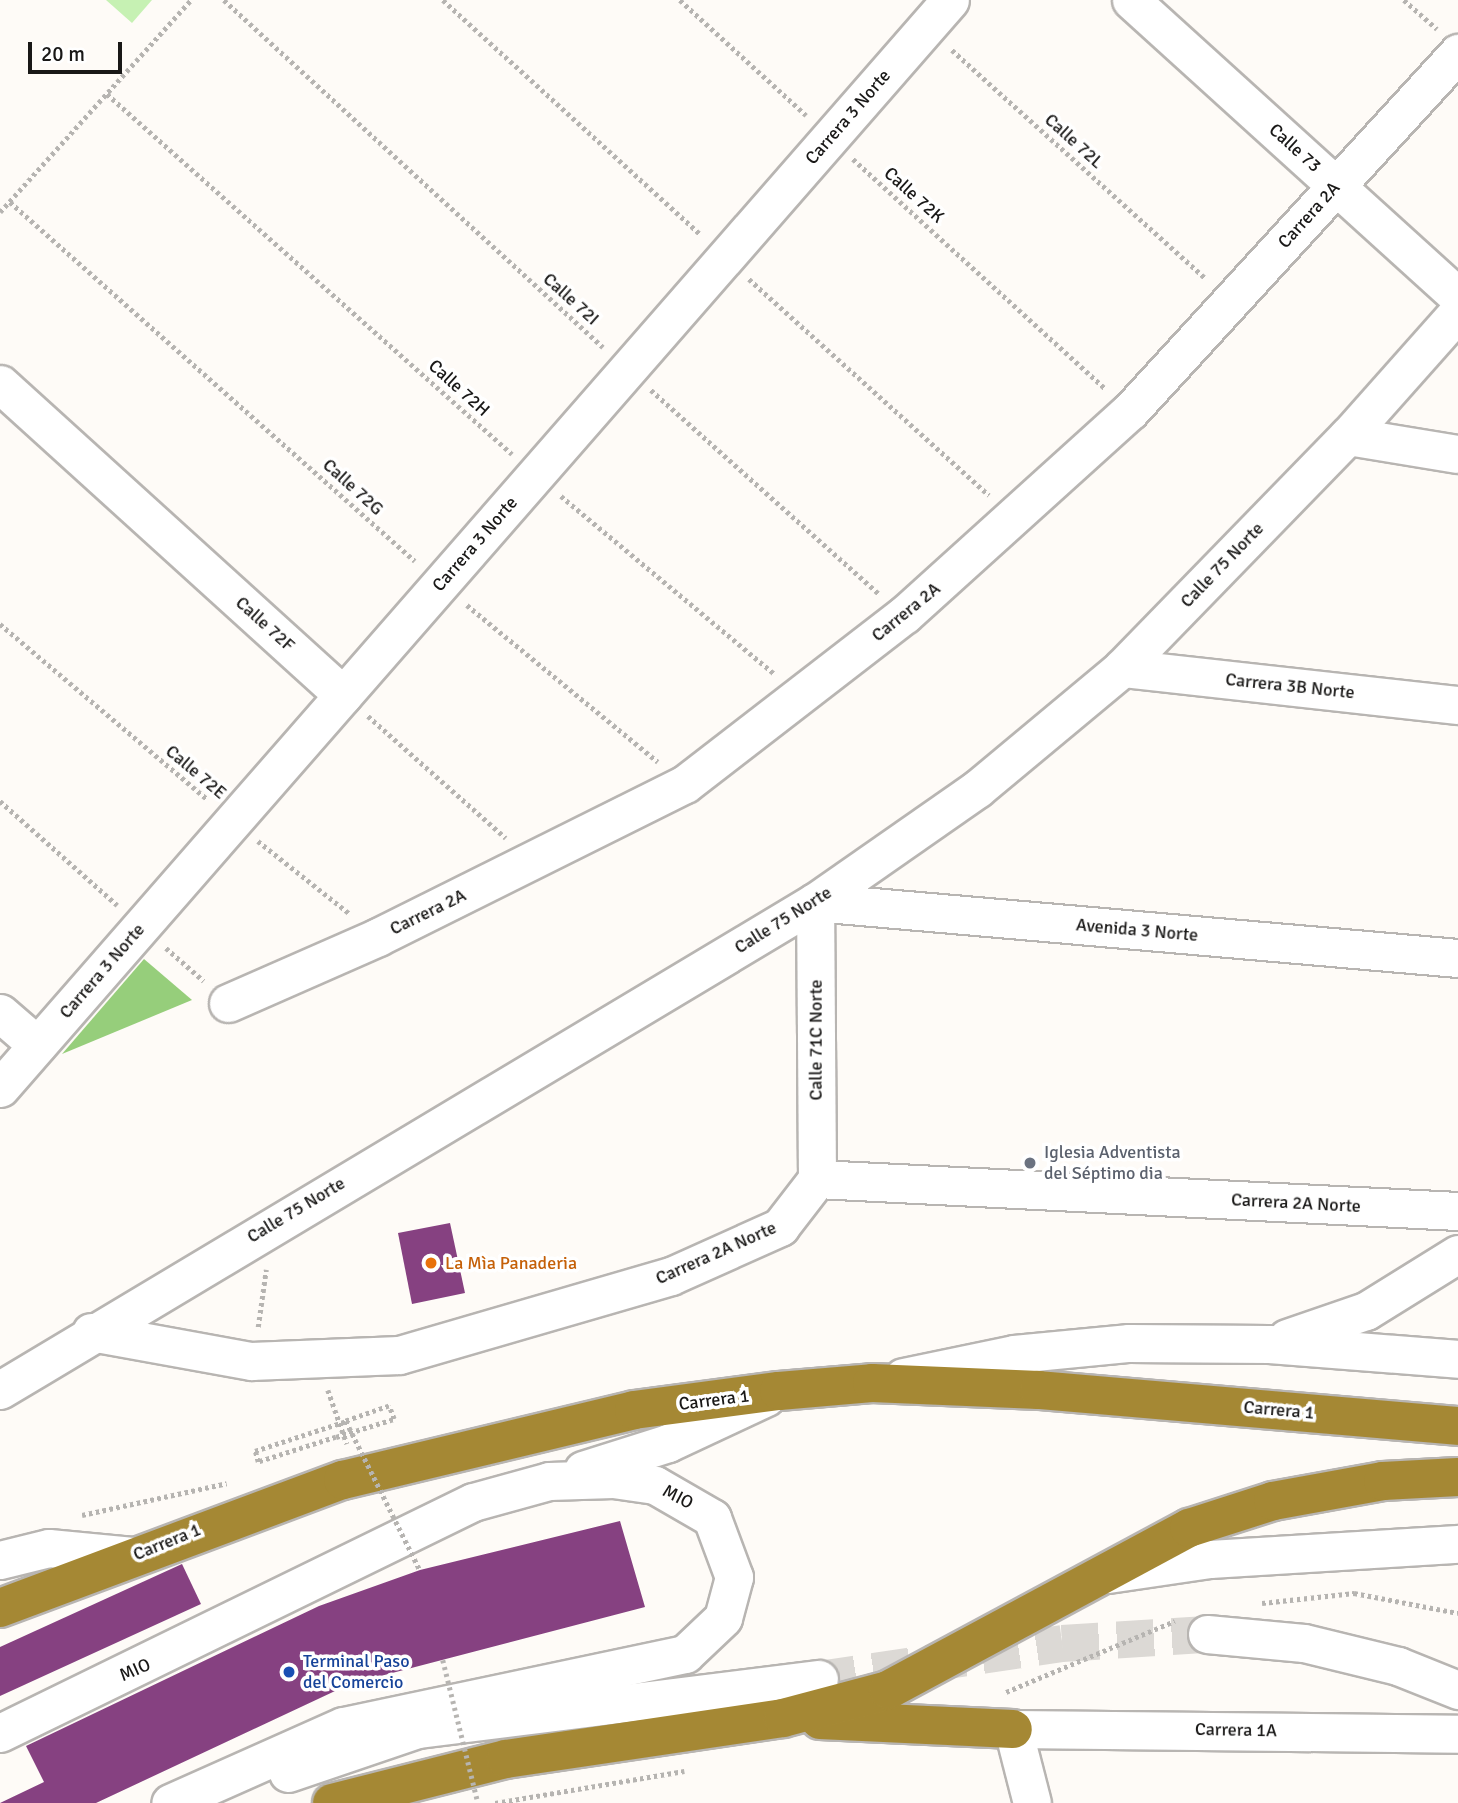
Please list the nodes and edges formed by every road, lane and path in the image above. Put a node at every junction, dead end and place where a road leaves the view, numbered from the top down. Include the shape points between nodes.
1 (191, 0) edge
2 (224, 0) edge
3 (680, 0) edge
4 (950, 0) edge
5 (1131, 0) edge
6 (1404, 0) edge
7 (927, 27) junction
8 (1453, 46) edge
9 (107, 94) junction
10 (830, 138) junction
11 (1335, 185) junction
12 (10, 202) junction
13 (0, 212) edge
14 (1458, 297) edge
15 (1232, 302) junction
16 (1458, 312) edge
17 (628, 370) junction
18 (0, 384) edge
19 (1130, 411) junction
20 (1348, 436) junction
21 (1458, 454) edge
22 (535, 475) junction
23 (441, 583) junction
24 (904, 615) junction
25 (0, 624) edge
26 (1122, 668) junction
27 (344, 695) junction
28 (800, 695) junction
29 (1458, 705) edge
30 (685, 784) junction
31 (233, 821) junction
32 (530, 863) junction
33 (815, 902) junction
34 (378, 937) junction
35 (1458, 958) edge
36 (228, 1003) dead end
37 (0, 1013) edge
38 (37, 1045) junction
39 (0, 1088) edge
40 (817, 1179) junction
41 (1458, 1211) edge
42 (1458, 1254) edge
43 (91, 1332) junction
44 (1269, 1344) junction
45 (1458, 1359) edge
46 (872, 1383) junction
47 (0, 1390) edge
48 (779, 1391) junction
49 (346, 1421) junction
50 (1458, 1426) edge
51 (1458, 1477) edge
52 (549, 1481) junction
53 (1458, 1544) edge
54 (133, 1556) junction
55 (0, 1560) edge
56 (419, 1570) dead end
57 (1090, 1576) junction
58 (1256, 1604) dead end
59 (0, 1608) edge
60 (1458, 1613) edge
61 (1194, 1626) joint
62 (443, 1660) dead end
63 (819, 1679) tunnel mouth
64 (1458, 1690) edge
65 (783, 1718) junction
66 (973, 1727) junction
67 (1013, 1729) junction
68 (0, 1733) edge
69 (1458, 1734) edge
70 (696, 1769) dead end
71 (170, 1803) edge
72 (216, 1803) edge
73 (332, 1803) edge
74 (478, 1803) edge
75 (495, 1803) edge
76 (1032, 1803) edge

1 - 9 path
2 - 17 path, Calle 72I
3 - 10 path, Calle 72K
4 - 7 street, Carrera 3 Norte
5 - 11 street, Calle 73
6 - 8 path
7 - 10 street, Carrera 3 Norte
7 - 15 path, Calle 72L
8 - 11 street, Carrera 2A
9 - 12 path
9 - 22 path, Calle 72H
10 - 17 street, Carrera 3 Norte
10 - 19 path, Calle 72K
11 - 14 street, Calle 73
11 - 15 street, Carrera 2A
12 - 13 path
12 - 23 path, Calle 72G
15 - 19 street, Carrera 2A
16 - 20 street, Calle 75 Norte
17 - 22 street, Carrera 3 Norte
17 - 24 path, Calle 72I
18 - 27 street, Calle 72F
19 - 24 street, Carrera 2A
20 - 21 street
20 - 26 street, Calle 75 Norte
22 - 23 street, Carrera 3 Norte
22 - 28 path, Calle 72H
23 - 27 street, Carrera 3 Norte
23 - 30 path, Calle 72G
24 - 28 street, Carrera 2A
25 - 31 path, Calle 72E
26 - 29 street, Carrera 3B Norte
26 - 33 street, Calle 75 Norte via 977,789
27 - 31 street, Carrera 3 Norte
27 - 32 path
28 - 30 street, Carrera 2A
30 - 32 street, Carrera 2A
31 - 34 path, Calle 72E
31 - 38 street, Carrera 3 Norte
32 - 34 street, Carrera 2A
33 - 35 street, Avenida 3 Norte
33 - 40 street, Calle 71C Norte
33 - 43 street, Calle 75 Norte
34 - 36 street, Carrera 2A
37 - 38 street
38 - 39 street, Carrera 3 Norte
40 - 41 street, Carrera 2A Norte
40 - 43 street, Carrera 2A Norte via 780,1227 671,1276 399,1355 251,1361
42 - 44 street via 1366,1311
43 - 47 street, Calle 75 Norte
44 - 45 street
44 - 46 street via 1056,1349
46 - 48 highway, Carrera 1
46 - 50 highway, Carrera 1 via 1040,1390
48 - 52 street via 668,1443
48 - 54 highway, Carrera 1 via 634,1410 362,1475
49 - 49 path, bridge via 255,1451 258,1462 394,1419 389,1406
49 - 56 path, bridge
51 - 57 highway via 1383,1481 1273,1501 1189,1528
52 - 68 street, MIO via 473,1503 401,1535 206,1638
52 - 71 street, MIO via 613,1479 687,1498 712,1518 725,1545 734,1577 723,1618 685,1654 343,1726
53 - 57 street via 1210,1559
54 - 55 street via 49,1548
54 - 59 highway, Carrera 1
57 - 65 highway via 888,1690
58 - 60 path via 1354,1592
61 - 64 street via 1304,1643 1398,1666
61 - 66 path via 989,1699
62 - 74 path, bridge
63 - 72 street via 417,1730
65 - 66 highway
65 - 73 highway via 506,1759
66 - 67 highway
67 - 69 street, Carrera 1A
67 - 76 street
70 - 75 path

